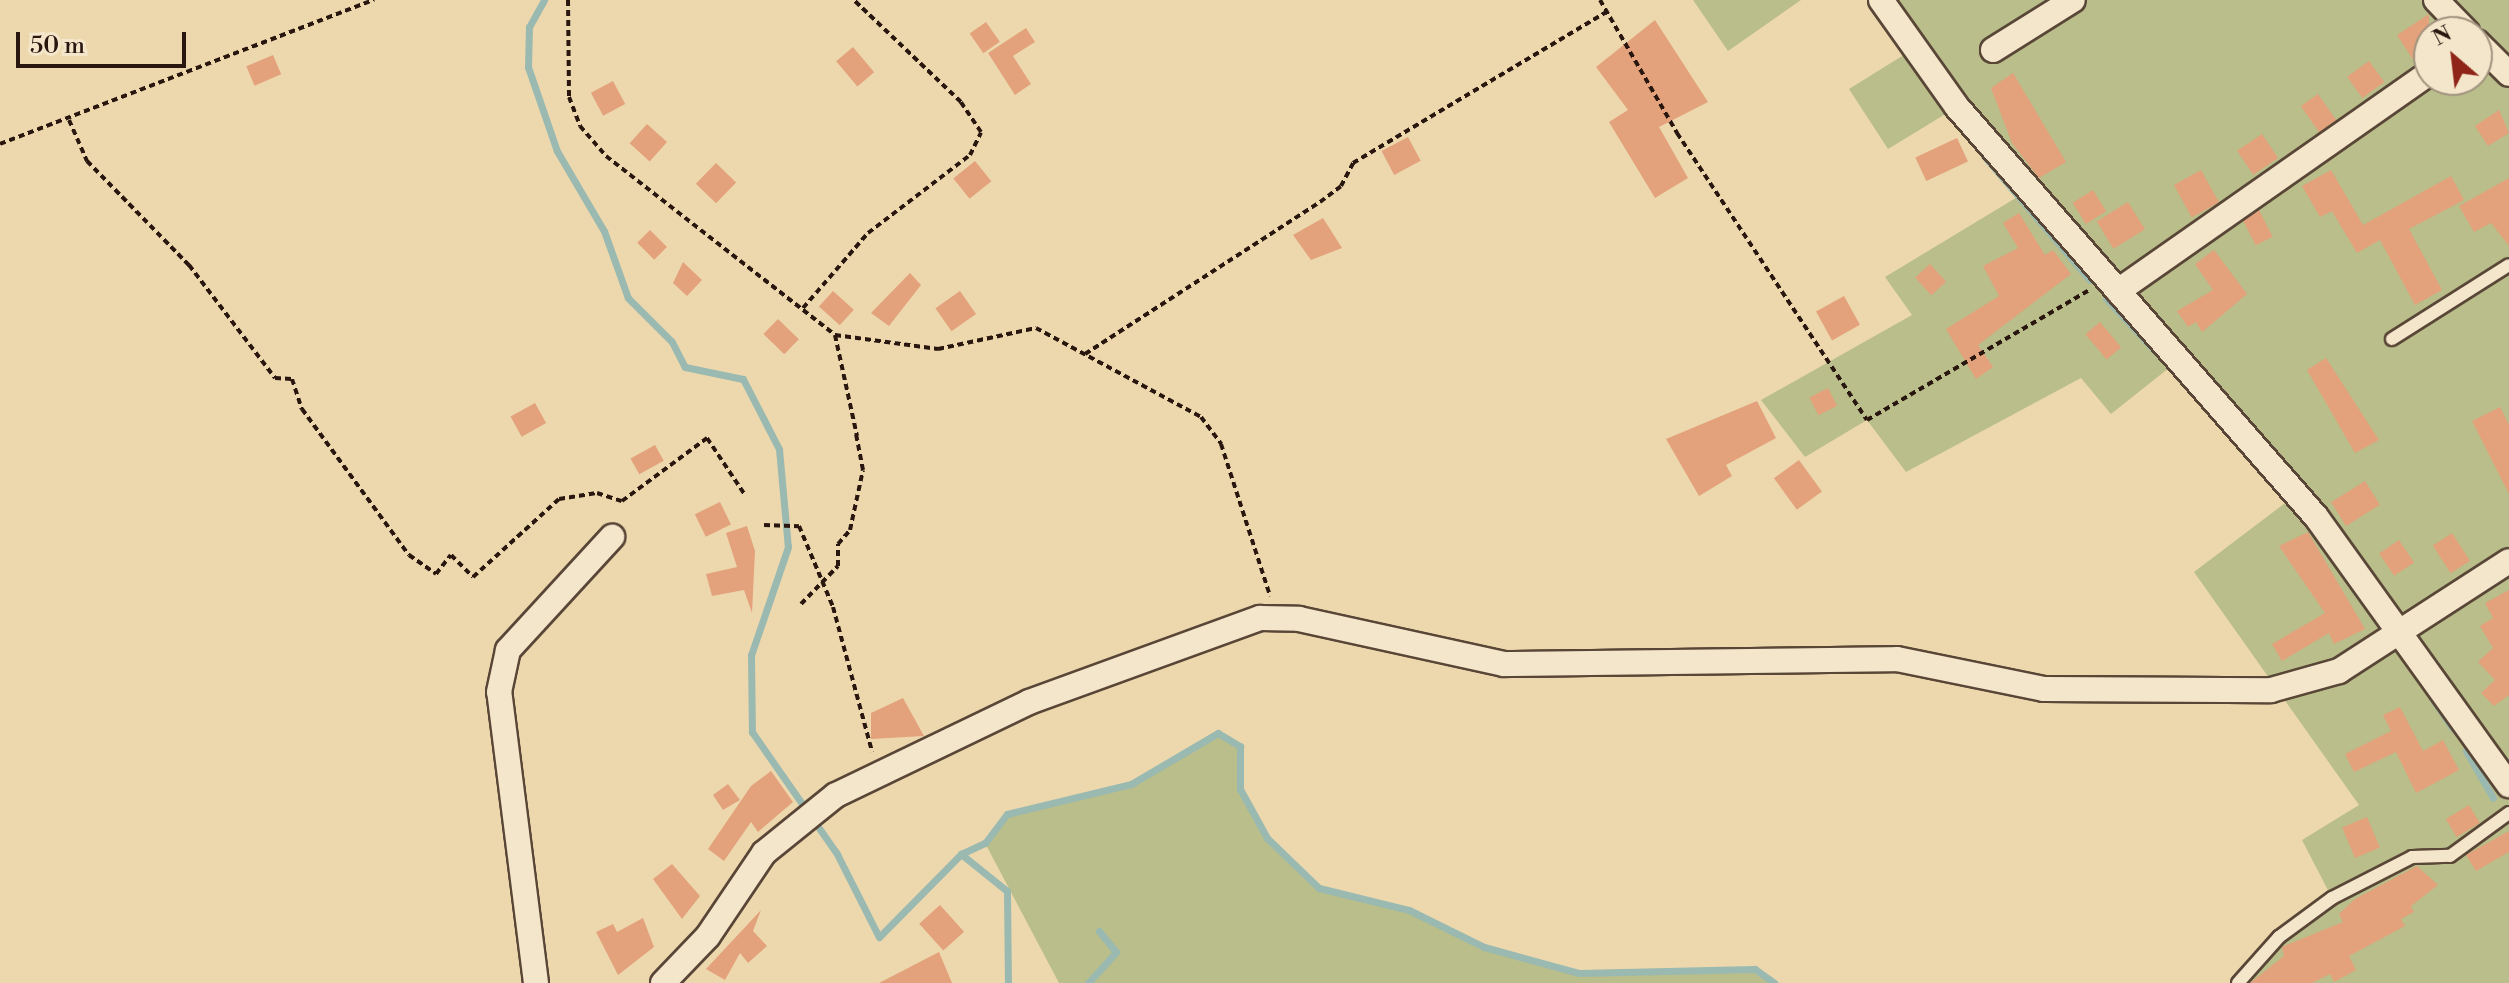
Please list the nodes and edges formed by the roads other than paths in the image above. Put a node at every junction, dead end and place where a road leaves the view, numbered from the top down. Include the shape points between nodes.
1 (1881, 0) edge
2 (2073, 0) edge
3 (2436, 0) edge
4 (2452, 16) edge
5 (1993, 50) dead end
6 (2493, 58) edge
7 (2509, 74) edge
8 (2413, 84) edge
9 (2509, 265) edge
10 (2112, 285) junction
11 (2392, 339) dead end
12 (612, 537) dead end
13 (2509, 561) edge
14 (2401, 630) junction
15 (2509, 785) edge
16 (2509, 813) edge
17 (536, 983) edge
18 (663, 983) edge
19 (2238, 983) edge

1 - 10 street via 1957,107
2 - 5 street
3 - 4 street
6 - 7 street
8 - 10 street
9 - 11 lane
10 - 14 street via 2317,518
12 - 17 street via 508,650 499,692
13 - 14 street
14 - 15 street
14 - 18 street via 2339,671 2271,690 2059,689 1897,659 1504,664 1279,617 1241,623 1029,702 836,795 764,853 708,936
16 - 19 lane via 2450,856 2412,857 2332,898 2279,937

